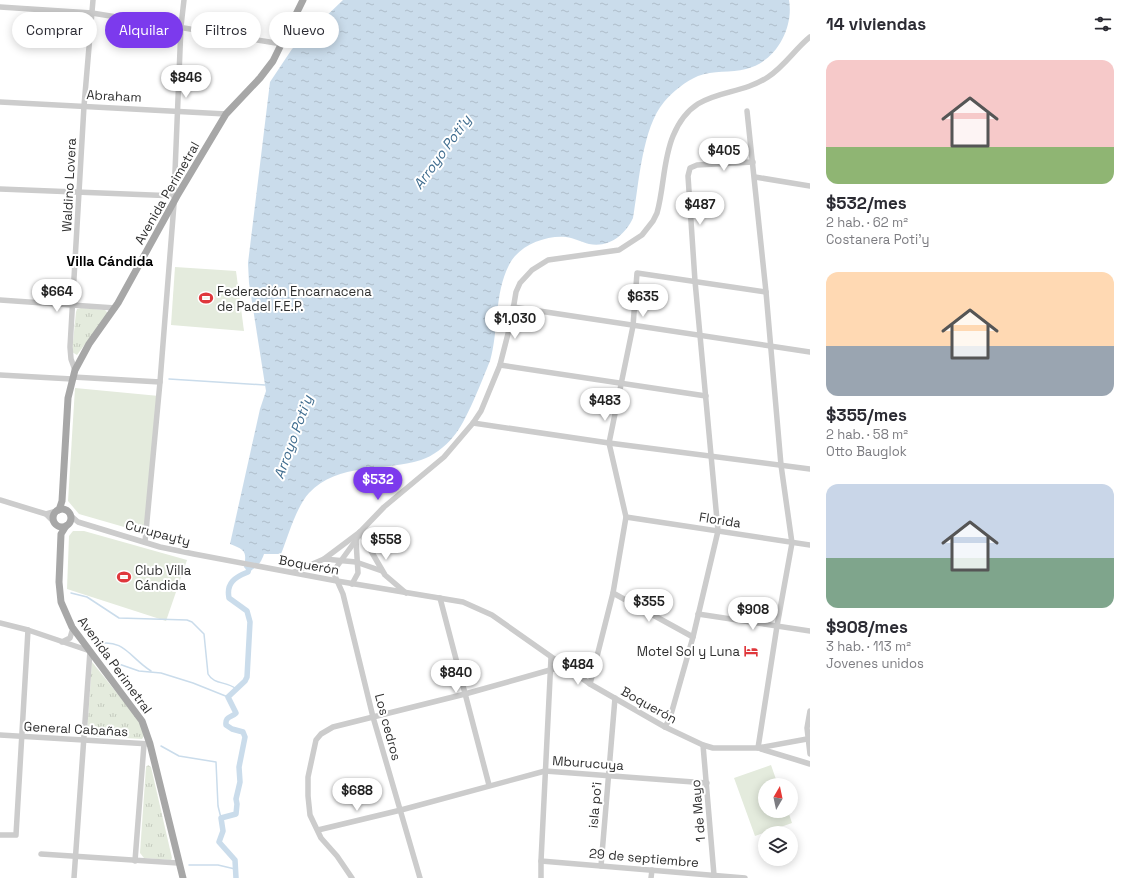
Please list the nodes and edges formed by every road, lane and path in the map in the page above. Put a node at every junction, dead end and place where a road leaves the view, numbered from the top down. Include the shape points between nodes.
1 (93, 0) edge
2 (184, 0) edge
3 (302, 0) edge
4 (0, 7) edge
5 (92, 12) joint
6 (183, 12) edge
7 (297, 12) edge
8 (183, 26) edge
9 (810, 37) edge
10 (269, 42) edge
11 (89, 48) edge
12 (180, 48) edge
13 (280, 48) edge
14 (0, 102) edge
15 (84, 106) junction
16 (177, 110) junction
17 (747, 111) dead end
18 (226, 114) junction
19 (753, 162) junction
20 (755, 178) junction
21 (810, 186) edge
22 (0, 189) edge
23 (79, 192) junction
24 (175, 199) junction
25 (695, 281) junction
26 (766, 292) junction
27 (0, 300) edge
28 (73, 305) junction
29 (514, 307) junction
30 (115, 308) junction
31 (633, 326) junction
32 (700, 336) junction
33 (770, 347) junction
34 (810, 352) edge
35 (500, 365) junction
36 (0, 374) edge
37 (73, 375) junction
38 (160, 382) junction
39 (621, 384) junction
40 (706, 396) junction
41 (473, 423) junction
42 (609, 443) junction
43 (710, 456) junction
44 (781, 465) junction
45 (810, 469) edge
46 (0, 500) edge
47 (63, 512) junction
48 (46, 514) junction
49 (626, 517) junction
50 (78, 522) junction
51 (55, 523) junction
52 (68, 525) junction
53 (718, 531) junction
54 (360, 532) junction
55 (61, 534) junction
56 (356, 540) junction
57 (145, 542) junction
58 (792, 543) junction
59 (810, 545) edge
60 (341, 559) junction
61 (324, 560) junction
62 (356, 562) junction
63 (267, 568) joint
64 (382, 571) junction
65 (292, 572) junction
66 (337, 581) junction
67 (352, 584) junction
68 (406, 593) junction
69 (613, 593) junction
70 (440, 598) junction
71 (698, 614) junction
72 (0, 623) edge
73 (776, 626) junction
74 (73, 628) junction
75 (28, 630) junction
76 (810, 631) edge
77 (692, 637) junction
78 (62, 642) junction
79 (90, 651) junction
80 (552, 658) junction
81 (564, 666) junction
82 (551, 671) junction
83 (590, 684) junction
84 (465, 694) junction
85 (615, 698) junction
86 (810, 712) edge
87 (373, 717) junction
88 (809, 720) edge
89 (665, 727) junction
90 (810, 730) edge
91 (0, 735) edge
92 (21, 736) junction
93 (807, 739) junction
94 (82, 740) junction
95 (147, 744) junction
96 (703, 745) junction
97 (758, 748) junction
98 (810, 754) edge
99 (810, 764) edge
100 (545, 771) junction
101 (608, 775) junction
102 (707, 783) junction
103 (489, 785) junction
104 (401, 810) junction
105 (318, 830) junction
106 (0, 835) edge
107 (41, 854) dead end
108 (76, 857) junction
109 (135, 861) junction
110 (540, 861) junction
111 (178, 863) junction
112 (601, 866) junction
113 (652, 870) junction
114 (714, 875) junction
115 (74, 878) edge
116 (183, 878) edge
117 (352, 878) edge
118 (420, 878) edge
119 (541, 878) edge
120 (651, 878) edge
121 (745, 878) edge

1 - 5 street, Waldino Lovera
2 - 6 street
3 - 7 main road, Avenida Perimetral
4 - 5 street
8 - 10 street
9 - 29 street via 769,77 752,85 714,96 697,105 681,121 670,146 653,222 642,235 618,250 557,258 539,265 520,283
11 - 15 street, Waldino Lovera
12 - 16 street
13 - 18 main road, Avenida Perimetral via 265,73
14 - 15 street, Abraham
15 - 16 street, Abraham
15 - 23 street, Waldino Lovera
16 - 18 street, Abraham
16 - 24 street
17 - 19 street
18 - 24 main road, Avenida Perimetral
19 - 20 street
19 - 25 street via 697,165 689,171
20 - 21 street
20 - 26 street
22 - 23 street
23 - 24 street
23 - 28 street, Waldino Lovera
24 - 30 main road, Avenida Perimetral
24 - 38 street
25 - 26 street
25 - 31 street via 637,273
25 - 32 street
26 - 33 street
27 - 28 street
28 - 30 street
28 - 37 street, Waldino Lovera via 70,347
29 - 31 street
29 - 35 street
30 - 37 main road, Avenida Perimetral via 89,344
31 - 32 street
31 - 39 street
32 - 33 street
32 - 40 street
33 - 34 street
33 - 44 street
35 - 39 street
35 - 41 street via 481,411
36 - 37 street
37 - 38 street
37 - 47 main road, Avenida Perimetral via 68,398
38 - 57 street
39 - 40 street
39 - 42 street
40 - 43 street
41 - 42 street
41 - 54 street via 444,457 387,504
42 - 43 street
42 - 49 street
43 - 44 street
43 - 53 street
44 - 45 street
44 - 58 street
46 - 48 street
47 - 48 street
47 - 50 street, Curupayty
47 - 51 main road, Avenida Perimetral via 54,516
47 - 52 main road, Avenida Perimetral via 71,520
48 - 51 street
49 - 53 street, Florida
49 - 69 street
50 - 52 street, Curupayty
50 - 57 street, Curupayty
51 - 52 main road via 61,527
51 - 55 main road
52 - 55 main road, Avenida Perimetral
53 - 58 street, Florida
53 - 71 street
54 - 56 street
54 - 61 street
54 - 64 street
55 - 74 main road, Avenida Perimetral via 59,593 63,610
56 - 60 street
56 - 62 street
57 - 63 street, Curupayty
58 - 59 street, Florida
58 - 73 street
60 - 61 street
60 - 62 street
60 - 66 street via 335,569
61 - 65 street
62 - 64 street
62 - 67 street via 358,573
63 - 65 street, Boquerón
64 - 68 street
65 - 66 street, Boquerón
66 - 67 street, Boquerón
66 - 87 street, Los cedros via 343,594
67 - 68 street, Boquerón
68 - 70 street, Boquerón
69 - 77 street
69 - 83 street
70 - 80 street, Boquerón via 463,602 492,615
70 - 84 street
71 - 73 street
71 - 77 street
72 - 75 street
73 - 76 street
73 - 97 street
74 - 78 street via 70,638
74 - 79 main road, Avenida Perimetral
75 - 78 street
75 - 92 street
77 - 89 street via 670,718
78 - 79 street
79 - 94 street
79 - 95 main road, Avenida Perimetral via 138,714
80 - 81 street, Boquerón
80 - 82 street
81 - 82 street
81 - 83 street, Boquerón
82 - 84 street
82 - 100 street
83 - 85 street, Boquerón
84 - 87 street
84 - 103 street
85 - 89 street, Boquerón
85 - 101 street, isla po'i
86 - 88 street
87 - 104 street, Los cedros
87 - 105 street via 333,727 316,740 308,777 308,796 310,815
88 - 93 street
89 - 96 street, Boquerón
90 - 93 street
91 - 92 street, General Cabañas
92 - 94 street, General Cabañas
92 - 106 street via 16,835
93 - 97 street, Boquerón
93 - 98 street
94 - 95 street, General Cabañas
94 - 108 street
95 - 109 street
95 - 111 main road, Avenida Perimetral
96 - 97 street, Boquerón via 713,748
96 - 102 street, 1 de Mayo
97 - 99 street
100 - 101 street, Mburucuya
100 - 103 street, Mburucuya
100 - 110 street
101 - 102 street, Mburucuya
101 - 112 street, isla po'i
102 - 114 street, 1 de Mayo
103 - 104 street, Mburucuya
104 - 105 street, Mburucuya
104 - 118 street, Los cedros
105 - 117 street via 321,838
107 - 108 street
108 - 109 street
108 - 115 street
109 - 111 street
110 - 112 street, 29 de septiembre
110 - 119 street
111 - 116 main road, Avenida Perimetral
112 - 113 street, 29 de septiembre
113 - 114 street, 29 de septiembre
113 - 120 street
114 - 121 street, 29 de septiembre

